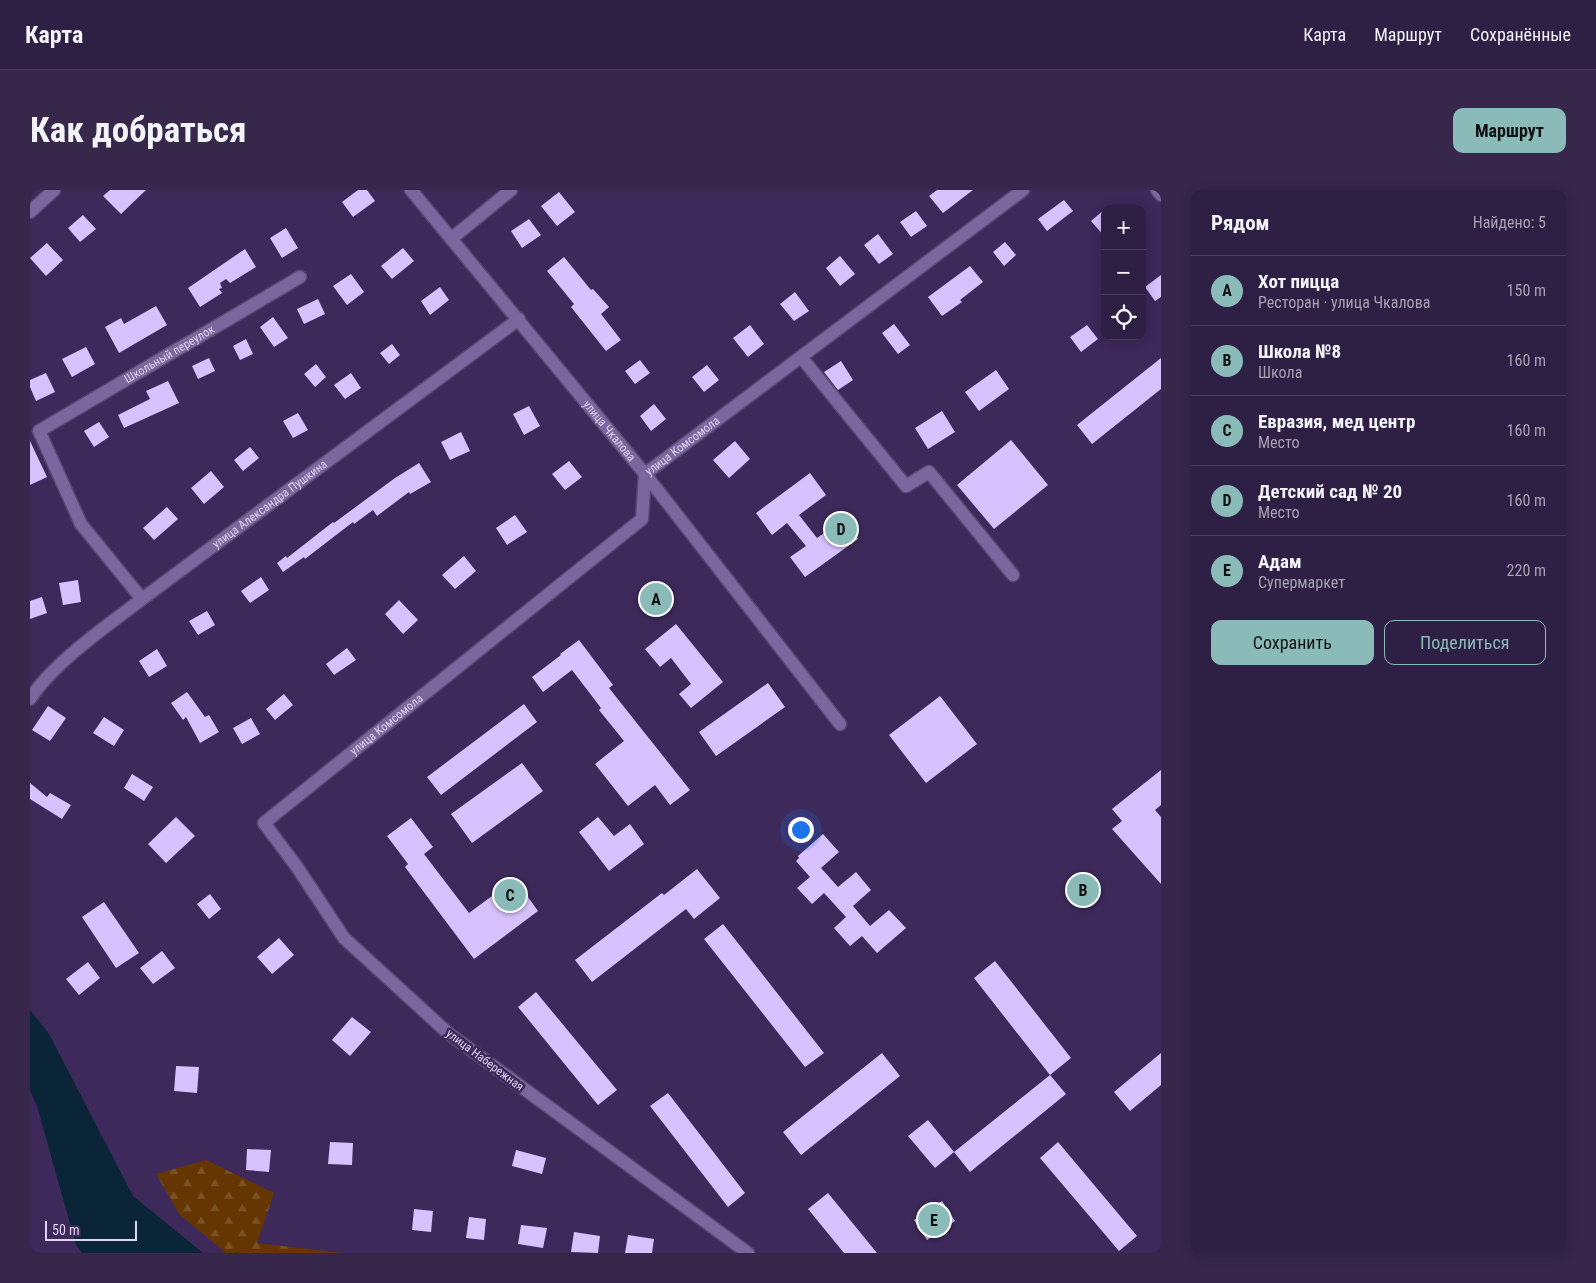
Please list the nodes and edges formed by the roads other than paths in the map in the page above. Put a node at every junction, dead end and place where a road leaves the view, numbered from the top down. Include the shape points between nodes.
1 (54, 190) edge
2 (411, 190) edge
3 (511, 190) edge
4 (1023, 190) edge
5 (1157, 190) edge
6 (1161, 195) edge
7 (30, 212) edge
8 (451, 239) junction
9 (300, 277) dead end
10 (519, 319) junction
11 (801, 357) junction
12 (645, 474) junction
13 (1013, 575) dead end
14 (142, 599) junction
15 (30, 699) edge
16 (840, 724) dead end
17 (264, 823) joint
18 (748, 1253) edge

1 - 7 street
2 - 8 street, улица Чкалова
3 - 8 street
4 - 11 street, улица Комсомола
5 - 6 street
8 - 10 street, улица Чкалова
9 - 14 street, Школьный переулок via 39,430 81,524
10 - 12 street, улица Чкалова
10 - 14 street, улица Александра Пушкина
11 - 12 street, улица Комсомола
11 - 13 street via 906,486 929,472
12 - 16 street, улица Чкалова
12 - 17 street, улица Комсомола via 642,519
14 - 15 street, улица Александра Пушкина via 82,646 39,685
17 - 18 street, улица Набережная via 344,938 448,1033

